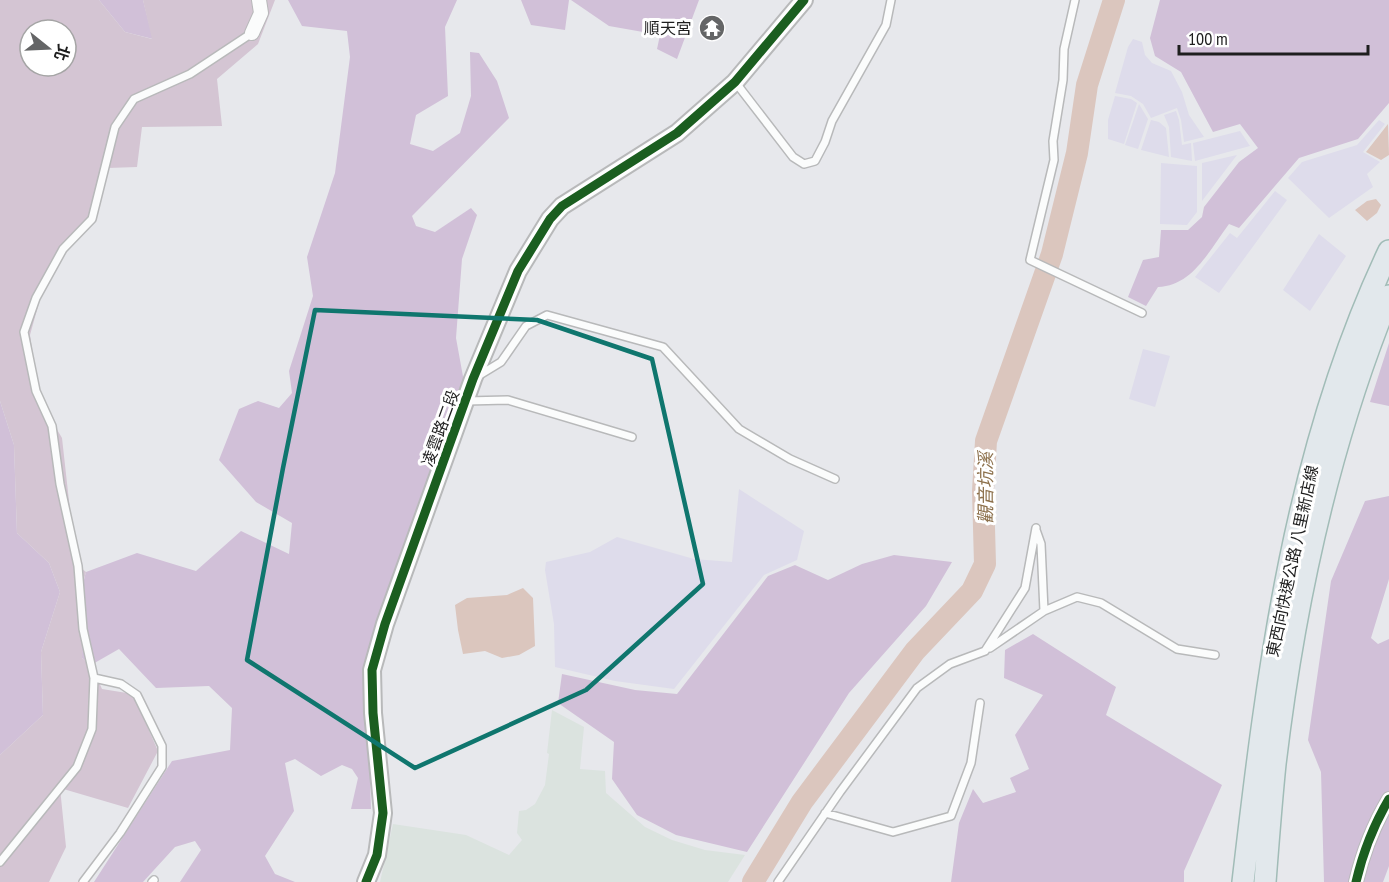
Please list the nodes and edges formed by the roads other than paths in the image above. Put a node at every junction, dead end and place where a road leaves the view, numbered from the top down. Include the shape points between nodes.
1 (259, 0) edge
2 (804, 0) edge
3 (891, 0) edge
4 (1074, 0) edge
5 (252, 33) joint
6 (735, 82) junction
7 (1389, 251) edge
8 (1389, 296) edge
9 (1142, 313) dead end
10 (473, 379) junction
11 (466, 400) junction
12 (632, 437) dead end
13 (835, 479) dead end
14 (1317, 484) junction
15 (1044, 611) junction
16 (985, 651) junction
17 (1215, 655) dead end
18 (94, 678) junction
19 (980, 703) dead end
20 (1266, 765) junction
21 (1389, 799) edge
22 (825, 813) junction
23 (0, 862) edge
24 (83, 882) edge
25 (366, 882) edge
26 (778, 882) edge
27 (1243, 882) edge
28 (1265, 882) edge
29 (1356, 882) edge

1 - 5 street via 261,13
2 - 6 street, 凌雲路二段
3 - 6 lane via 886,25 832,121 815,161 804,164 793,157
4 - 9 lane via 1064,49 1054,160 1030,260
5 - 18 lane via 190,74 134,99 115,127 92,219 63,249 36,297 24,332 36,390 52,426 78,566 82,629
6 - 10 street, 凌雲路二段 via 677,133 562,206 550,219 518,271
7 - 14 highway, 東西向快速公路 八里新店線 via 1348,348 1326,415
8 - 14 highway, 東西向快速公路 八里新店線
10 - 11 street, 凌雲路二段
10 - 13 lane via 501,362 526,326 547,315 663,347 739,429 790,459
11 - 12 lane via 508,400
11 - 25 street, 凌雲路二段 via 372,670 383,813 377,855
14 - 20 highway, 東西向快速公路 八里新店線 via 1295,582 1273,643
15 - 16 lane
15 - 16 lane via 1041,544 1036,528 1025,588
15 - 17 lane via 1077,597 1101,603 1177,649
16 - 22 lane via 950,663 917,688
18 - 23 lane via 92,729 77,767
18 - 24 lane via 121,684 137,695 162,746 162,767 120,834
19 - 22 lane via 971,762 951,816 893,832
20 - 27 highway, 東西向快速公路 八里新店線
20 - 28 highway, 東西向快速公路 八里新店線
21 - 29 street via 1376,821
22 - 26 lane

